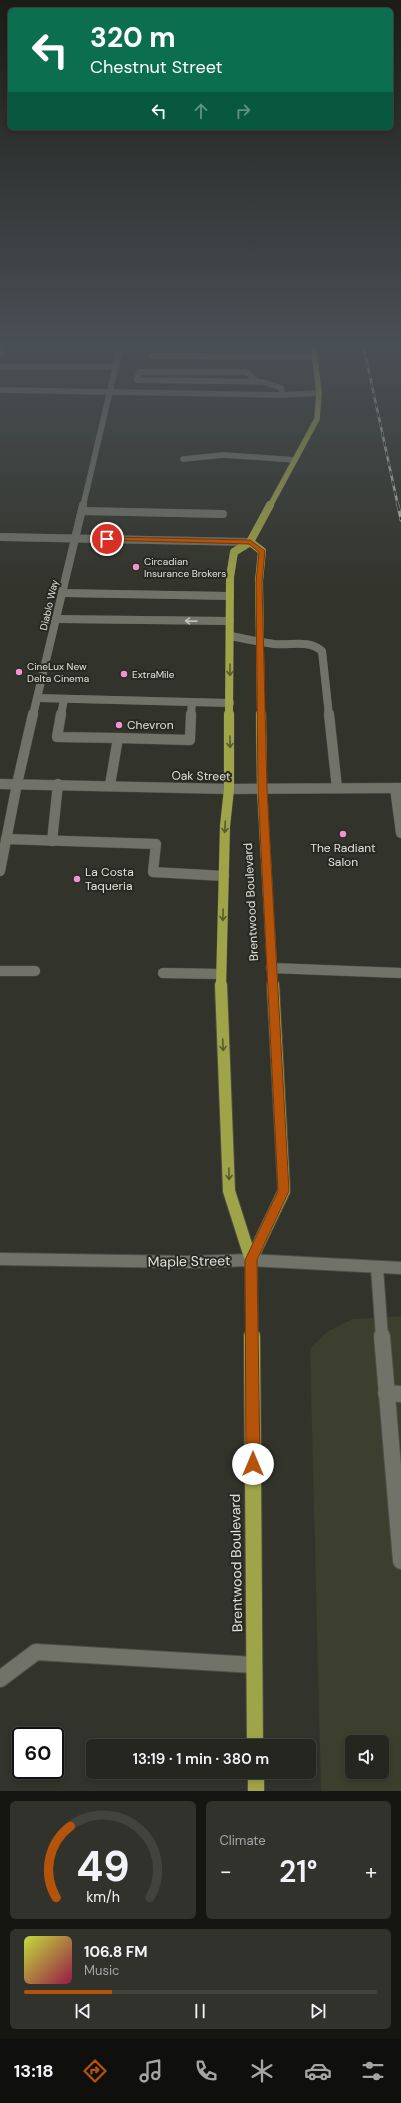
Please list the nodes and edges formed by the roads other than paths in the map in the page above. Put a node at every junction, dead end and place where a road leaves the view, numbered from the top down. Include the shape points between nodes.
1 (101, 428) edge
2 (312, 428) edge
3 (183, 459) dead end
4 (295, 460) junction
5 (82, 511) junction
6 (223, 514) dead end
7 (0, 537) edge
8 (76, 538) junction
9 (250, 542) junction
10 (62, 593) junction
11 (230, 596) junction
12 (56, 619) junction
13 (230, 621) junction
14 (231, 636) junction
15 (261, 642) junction
16 (37, 698) junction
17 (64, 699) junction
18 (192, 702) junction
19 (230, 703) junction
20 (118, 738) junction
21 (0, 784) edge
22 (17, 784) junction
23 (58, 784) junction
24 (110, 785) junction
25 (337, 788) junction
26 (398, 788) edge
27 (229, 789) junction
28 (262, 789) junction
29 (401, 833) edge
30 (6, 839) junction
31 (52, 841) junction
32 (0, 871) edge
33 (224, 876) junction
34 (271, 968) junction
35 (0, 971) edge
36 (35, 971) dead end
37 (163, 973) dead end
38 (401, 973) edge
39 (221, 974) junction
40 (0, 1259) edge
41 (251, 1260) junction
42 (378, 1268) junction
43 (401, 1268) edge
44 (386, 1393) junction
45 (401, 1394) edge
46 (401, 1560) edge
47 (254, 1665) junction
48 (0, 1679) edge
49 (255, 1739) edge
50 (256, 1779) edge
51 (256, 1791) edge

1 - 5 street, Diablo Way
2 - 4 main road, Brentwood Boulevard
3 - 4 street via 211,454
4 - 9 main road, Brentwood Boulevard
5 - 6 street
5 - 8 street, Diablo Way
7 - 8 street
8 - 9 street
8 - 10 street, Diablo Way
9 - 11 main road, Brentwood Boulevard via 234,552
9 - 15 main road, Brentwood Boulevard via 262,551 259,582
10 - 11 street
10 - 12 street, Diablo Way
11 - 13 main road, Brentwood Boulevard
13 -> 12 street
12 - 16 street, Diablo Way
13 - 14 main road, Brentwood Boulevard
14 - 15 street
14 -> 19 main road, Brentwood Boulevard
15 - 25 street via 309,644 322,650
15 - 28 main road, Brentwood Boulevard
16 - 17 street
16 - 22 street, Diablo Way
17 - 18 street
17 - 20 street via 57,737
18 - 19 street
18 - 20 street via 190,740
19 -> 27 main road, Brentwood Boulevard
20 - 24 street
21 - 22 street, Oak Street
22 - 23 street, Oak Street
22 - 30 street, Diablo Way
23 - 24 street, Oak Street
23 - 31 street
24 - 27 street, Oak Street
25 - 26 street, Oak Street
25 - 28 street, Oak Street
26 - 29 street
27 - 28 street, Oak Street
27 -> 33 main road, Brentwood Boulevard
28 - 34 main road, Brentwood Boulevard
30 - 31 street
30 - 32 street, Diablo Way
31 - 33 street via 156,844 153,872
33 -> 39 main road, Brentwood Boulevard
34 - 38 street
34 - 41 main road, Brentwood Boulevard via 284,1191
35 - 36 street
37 - 39 street
39 -> 41 main road, Brentwood Boulevard via 229,1191
40 - 41 street, Maple Street via 189,1262
41 - 42 street, Maple Street
41 - 47 main road, Brentwood Boulevard
42 - 43 street, Maple Street
42 - 44 street
44 - 45 street
44 - 46 street
47 - 48 street via 36,1652
47 - 49 main road, Brentwood Boulevard
50 - 51 main road

